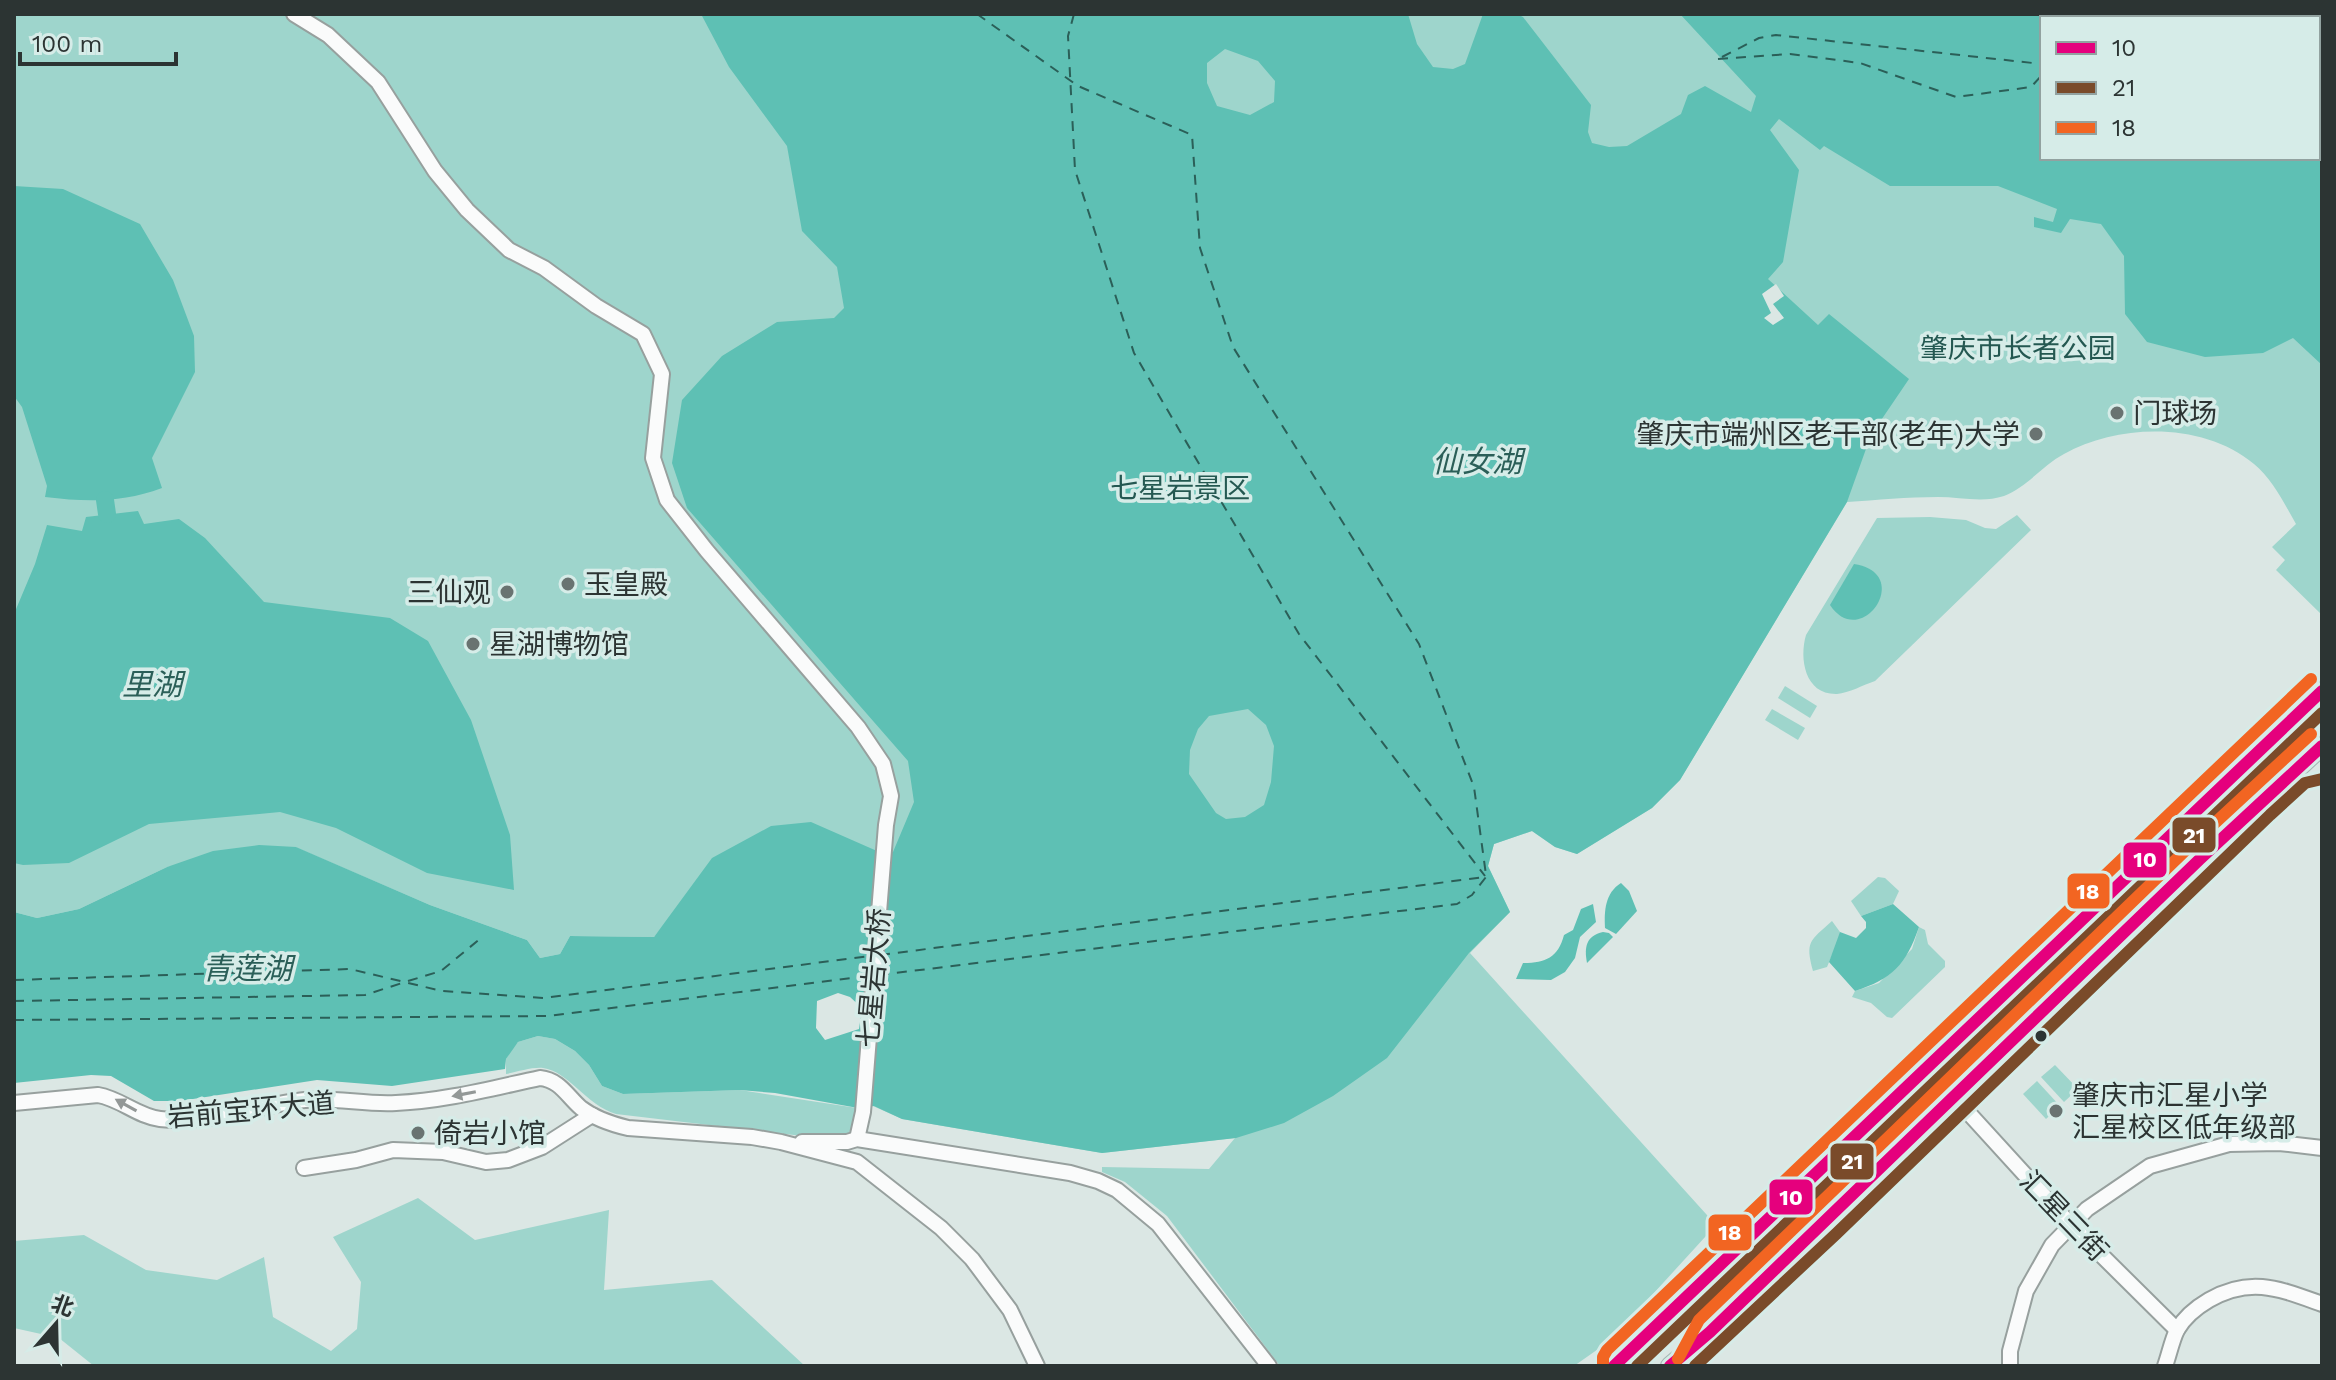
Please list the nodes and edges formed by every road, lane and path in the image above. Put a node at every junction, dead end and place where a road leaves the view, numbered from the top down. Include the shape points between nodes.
1 (294, 14) edge
2 (2322, 691) edge
3 (2322, 746) edge
4 (2322, 762) edge
5 (2297, 769) junction
6 (2235, 774) junction
7 (2259, 803) junction
8 (1955, 1098) junction
9 (14, 1103) edge
10 (592, 1115) junction
11 (855, 1140) junction
12 (781, 1142) junction
13 (2322, 1148) edge
14 (854, 1162) junction
15 (304, 1168) dead end
16 (1799, 1191) junction
17 (1825, 1222) junction
18 (2070, 1224) junction
19 (2322, 1304) edge
20 (2177, 1330) junction
21 (1710, 1332) junction
22 (1620, 1362) edge
23 (1037, 1366) edge
24 (1269, 1366) edge
25 (1641, 1366) edge
26 (1670, 1366) edge
27 (1692, 1366) edge
28 (2010, 1366) edge
29 (2165, 1366) edge

1 - 11 street, 七星岩大桥 via 328,35 378,82 435,171 509,250 643,334 662,374 653,458 667,500 858,727 883,764 891,796 863,1112
2 - 6 main road
3 - 5 main road
4 - 5 main road
5 - 7 main road
6 - 7 main road
6 - 16 main road
7 - 8 main road
8 - 17 main road
8 - 18 street, 汇星三街
10 -> 9 street, 岩前宝环大道 via 557,1083 540,1078 426,1101 304,1100 168,1120 147,1117 98,1095
10 - 12 street via 628,1128
10 - 15 street via 542,1147 508,1160 486,1162 403,1149
11 - 12 street
11 - 14 street, 七星岩大桥 via 867,1151
11 - 24 street via 1070,1173 1117,1190 1158,1224
12 - 14 street
13 - 18 street via 2229,1144 2150,1166
14 - 23 street via 941,1228 972,1259 1010,1310
16 - 17 main road
16 - 22 main road
17 - 21 main road
18 - 20 street, 汇星三街
18 - 28 street via 2026,1291
19 - 20 street via 2255,1285 2226,1290 2198,1307
20 - 29 street
21 - 26 main road
21 - 27 main road
22 - 25 main road

